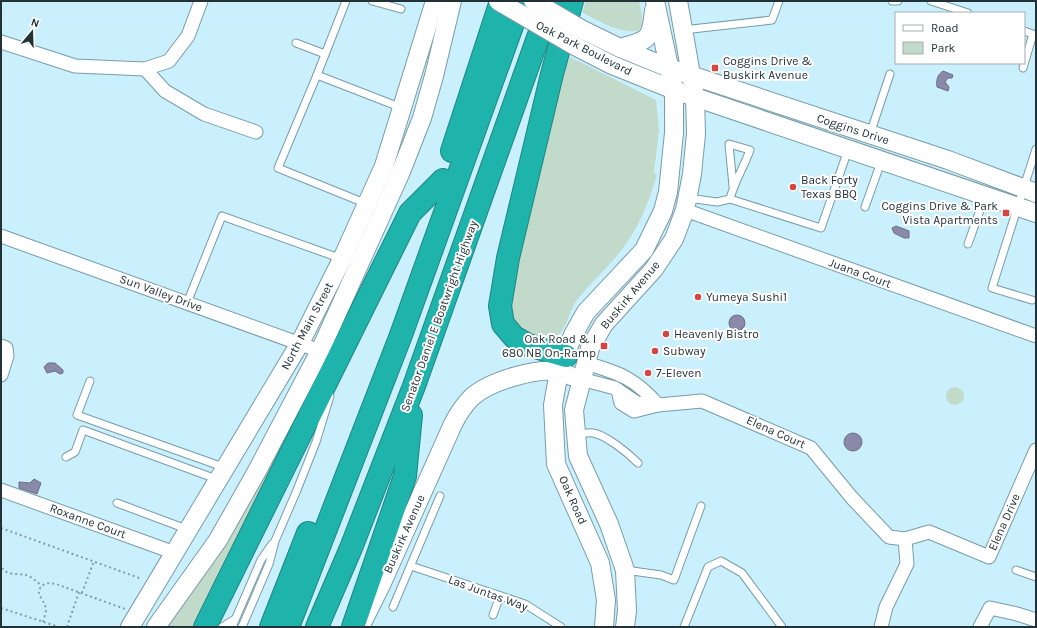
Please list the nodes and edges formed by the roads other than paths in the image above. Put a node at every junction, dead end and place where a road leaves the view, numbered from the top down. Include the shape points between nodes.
1 (201, 1) edge
2 (346, 1) edge
3 (372, 1) edge
4 (435, 1) edge
5 (452, 1) edge
6 (498, 1) edge
7 (501, 1) edge
8 (521, 1) edge
9 (533, 1) edge
10 (551, 1) edge
11 (572, 1) edge
12 (655, 1) edge
13 (678, 1) edge
14 (779, 1) edge
15 (892, 1) edge
16 (898, 1) edge
17 (931, 1) edge
18 (401, 9) dead end
19 (965, 12) edge
20 (682, 30) junction
21 (1025, 31) edge
22 (1, 42) edge
23 (296, 43) dead end
24 (620, 48) junction
25 (325, 54) junction
26 (1025, 61) edge
27 (1024, 64) edge
28 (669, 68) junction
29 (1023, 68) dead end
30 (145, 69) junction
31 (691, 74) junction
32 (890, 74) dead end
33 (317, 75) junction
34 (674, 90) junction
35 (695, 97) junction
36 (402, 108) junction
37 (256, 132) dead end
38 (870, 134) junction
39 (1036, 149) edge
40 (848, 150) junction
41 (881, 162) junction
42 (443, 180) junction
43 (733, 186) junction
44 (1029, 191) edge
45 (985, 196) junction
46 (730, 199) junction
47 (368, 204) junction
48 (686, 204) junction
49 (1017, 207) junction
50 (865, 208) dead end
51 (1036, 214) edge
52 (1, 236) edge
53 (968, 244) dead end
54 (342, 259) junction
55 (1032, 300) dead end
56 (187, 303) junction
57 (1036, 336) edge
58 (300, 343) junction
59 (344, 344) junction
60 (1, 346) edge
61 (320, 351) junction
62 (563, 364) junction
63 (583, 371) junction
64 (1, 375) edge
65 (90, 381) dead end
66 (414, 386) junction
67 (658, 405) junction
68 (576, 434) junction
69 (1036, 450) edge
70 (66, 457) dead end
71 (638, 463) dead end
72 (222, 474) junction
73 (1, 490) edge
74 (440, 496) dead end
75 (117, 503) dead end
76 (701, 506) dead end
77 (189, 530) junction
78 (905, 539) junction
79 (275, 541) junction
80 (175, 553) junction
81 (411, 566) junction
82 (625, 570) junction
83 (1016, 570) dead end
84 (1036, 577) edge
85 (500, 596) junction
86 (393, 607) dead end
87 (493, 615) dead end
88 (236, 619) junction
89 (1036, 620) edge
90 (133, 622) edge
91 (559, 626) edge
92 (156, 627) edge
93 (205, 627) edge
94 (222, 627) edge
95 (232, 627) edge
96 (242, 627) edge
97 (271, 627) edge
98 (288, 627) edge
99 (317, 627) edge
100 (353, 627) edge
101 (360, 627) edge
102 (548, 627) edge
103 (604, 627) edge
104 (625, 627) edge
105 (684, 627) edge
106 (782, 627) edge
107 (881, 627) edge
108 (980, 627) edge

1 - 30 street via 188,36 169,61
2 - 25 lane
3 - 18 lane
4 - 36 main road, North Main Street
5 - 61 main road, North Main Street via 422,118 400,174
6 - 34 main road, Oak Park Boulevard, bridge via 612,65
7 - 42 highway
8 - 98 highway via 401,335
9 - 24 main road, Oak Park Boulevard, bridge
10 - 66 highway, Senator Daniel E Boatwright Highway
11 - 62 highway via 508,258 500,306 503,324 514,337
12 - 24 main road via 653,24 648,38 643,42
12 - 28 main road, Buskirk Avenue
13 - 20 main road, Buskirk Avenue
14 - 20 lane via 772,20
15 - 16 lane
17 - 19 lane
20 - 31 main road, Buskirk Avenue
21 - 26 lane via 1033,34
22 - 30 street via 75,66
23 - 25 lane
24 - 28 main road, Oak Park Boulevard
25 - 33 lane
27 - 29 lane
28 - 31 main road, Coggins Drive
28 - 34 main road, Buskirk Avenue
30 - 37 street via 165,90 204,114
31 - 35 main road, Buskirk Avenue
31 - 38 main road, Coggins Drive
32 - 38 lane
33 - 36 lane
33 - 47 lane via 278,168
34 - 35 main road, Coggins Drive
34 - 62 main road, Buskirk Avenue via 674,133 668,192 663,211 644,250 586,312 573,335
35 - 40 main road, Coggins Drive
35 - 48 main road, Buskirk Avenue via 696,134
36 - 47 main road, North Main Street via 384,166
38 - 44 main road, Coggins Drive
39 - 44 lane
40 - 41 main road, Coggins Drive
40 - 46 lane via 821,228
41 - 45 main road, Coggins Drive
41 - 50 lane
42 - 59 highway via 410,212
42 - 97 highway via 379,356
43 - 43 lane via 750,150 729,144
43 - 46 lane
44 - 49 lane
45 - 49 main road, Coggins Drive
45 - 53 lane
46 - 48 lane
47 - 54 main road, North Main Street
48 - 57 street, Juana Court
48 - 63 main road, Buskirk Avenue via 674,239 654,269 604,324 590,348
49 - 51 main road, Coggins Drive
49 - 55 lane via 992,288
52 - 56 street, Sun Valley Drive
54 - 56 lane via 222,216
54 - 58 main road, North Main Street
56 - 58 street, Sun Valley Drive
58 - 61 street, Sun Valley Drive
58 - 72 main road, North Main Street
59 - 79 lane via 311,455
59 - 93 highway
60 - 64 street via 6,348 7,356
61 - 92 main road, North Main Street via 218,540
62 - 63 main road
62 - 101 main road, Buskirk Avenue via 492,385 473,396 460,410
62 - 103 main road, Oak Road via 553,405 556,464 600,563 606,600
63 - 67 street, Elena Court via 638,403
63 - 67 street via 624,375 644,389
63 - 68 main road, Oak Road via 574,410
65 - 72 lane via 77,415
66 - 99 highway, Senator Daniel E Boatwright Highway via 351,548
66 - 100 highway via 404,476
67 - 78 street, Elena Court via 702,401 811,448 852,498 889,537
68 - 71 lane via 593,433 601,436
68 - 82 main road, Oak Road via 578,456 609,524
69 - 78 street, Elena Drive via 989,557 929,532
70 - 72 lane via 75,452 83,430
72 - 77 main road, North Main Street
73 - 80 street, Roxanne Court
74 - 81 lane
75 - 77 lane
76 - 82 lane via 674,580 661,575
77 - 80 main road, North Main Street
78 - 107 street via 907,564 886,607
79 - 88 lane via 261,560
79 - 96 lane via 269,564
80 - 90 main road, North Main Street
81 - 85 lane, Las Juntas Way
81 - 86 lane
82 - 104 main road, Oak Road
83 - 84 lane
85 - 87 lane
85 - 91 lane, Las Juntas Way via 524,604
88 - 94 lane
88 - 95 lane
89 - 108 street via 990,608
91 - 102 lane
105 - 106 lane via 708,567 721,561 742,573

